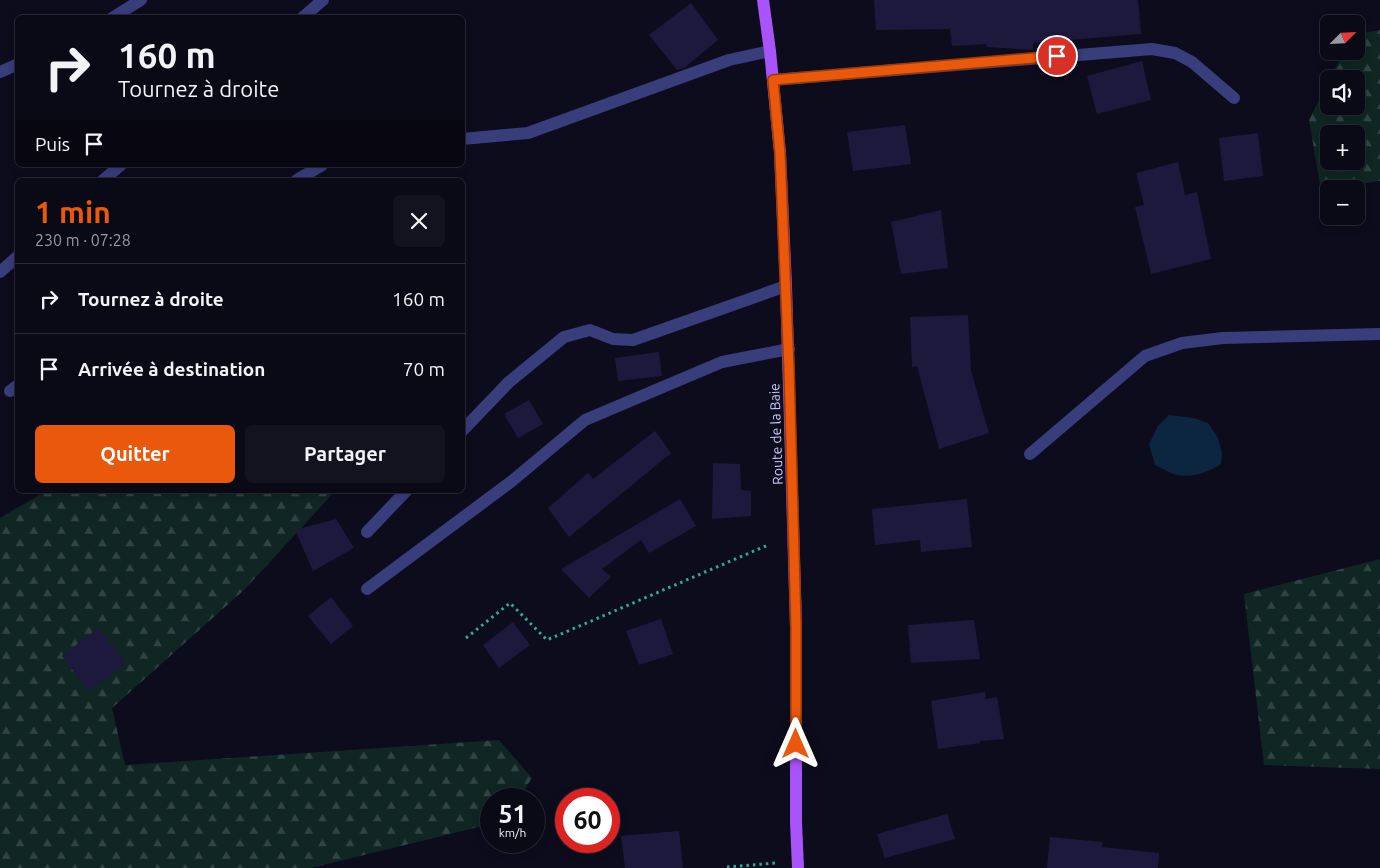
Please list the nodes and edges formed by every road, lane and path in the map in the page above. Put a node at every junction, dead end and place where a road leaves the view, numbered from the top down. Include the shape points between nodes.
1 (141, 0) edge
2 (323, 0) edge
3 (764, 0) edge
4 (117, 15) edge
5 (306, 15) edge
6 (770, 51) junction
7 (15, 65) edge
8 (0, 72) edge
9 (773, 80) junction
10 (1234, 98) dead end
11 (465, 139) edge
12 (119, 167) edge
13 (319, 167) edge
14 (105, 178) edge
15 (300, 178) edge
16 (15, 259) edge
17 (0, 272) edge
18 (786, 286) junction
19 (1380, 334) edge
20 (789, 349) junction
21 (465, 428) edge
22 (1030, 454) dead end
23 (404, 493) edge
24 (366, 532) dead end
25 (768, 545) dead end
26 (367, 590) dead end
27 (466, 638) dead end
28 (776, 863) dead end
29 (727, 867) edge
30 (798, 868) edge

1 - 4 street
2 - 5 street
3 - 6 main road, Route de la Baie
6 - 9 main road, Route de la Baie
6 - 11 street via 729,60 528,133
7 - 8 street
9 - 10 street via 1152,49 1176,53 1192,62
9 - 18 main road, Route de la Baie
12 - 14 street
13 - 15 street
16 - 17 street
18 - 20 main road, Route de la Baie
18 - 21 street via 633,340 613,339 590,330 564,337 509,382
19 - 22 street via 1223,338 1182,343 1145,356
20 - 26 street via 722,362 585,420 512,481
20 - 30 main road, Route de la Baie
23 - 24 street
25 - 27 path via 547,640 510,603
28 - 29 path

